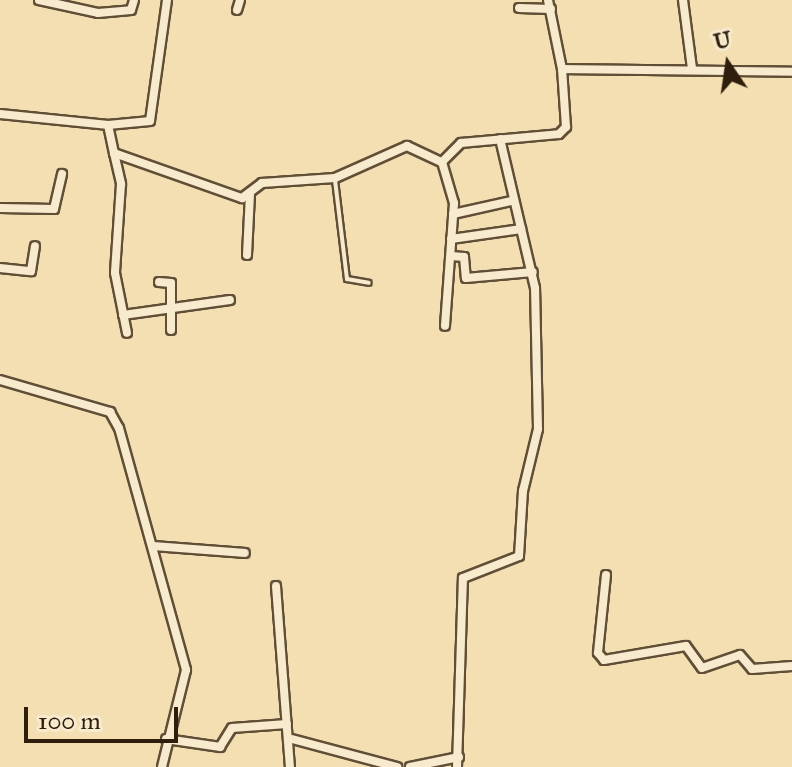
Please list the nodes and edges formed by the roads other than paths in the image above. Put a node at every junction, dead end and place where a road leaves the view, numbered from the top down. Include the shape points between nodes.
1 (39, 0) edge
2 (134, 0) edge
3 (167, 0) edge
4 (683, 0) edge
5 (550, 5) edge
6 (519, 8) dead end
7 (692, 68) junction
8 (562, 69) junction
9 (792, 72) edge
10 (0, 114) edge
11 (108, 125) junction
12 (500, 139) junction
13 (114, 153) junction
14 (442, 162) junction
15 (62, 174) dead end
16 (335, 178) junction
17 (250, 193) junction
18 (511, 201) junction
19 (0, 208) edge
20 (453, 214) junction
21 (521, 229) junction
22 (451, 239) junction
23 (35, 246) dead end
24 (247, 255) dead end
25 (451, 256) junction
26 (0, 268) edge
27 (533, 272) junction
28 (159, 282) dead end
29 (369, 283) dead end
30 (230, 300) dead end
31 (170, 308) junction
32 (123, 315) junction
33 (445, 326) dead end
34 (171, 330) dead end
35 (127, 333) dead end
36 (0, 380) edge
37 (154, 546) junction
38 (245, 553) dead end
39 (606, 575) dead end
40 (276, 586) dead end
41 (792, 666) edge
42 (287, 724) junction
43 (291, 738) junction
44 (166, 739) junction
45 (458, 762) edge
46 (162, 767) edge
47 (290, 767) edge
48 (397, 767) edge
49 (410, 767) edge

1 - 2 street via 98,13 131,10
3 - 11 street via 149,123
4 - 7 street
5 - 6 street
5 - 8 street
7 - 8 street
7 - 9 street
8 - 12 street via 566,127 552,136
10 - 11 street
11 - 13 street
12 - 14 street via 461,143
12 - 18 street
13 - 17 street via 242,198
13 - 32 street via 121,184 115,273
14 - 16 street via 407,146
14 - 20 street
15 - 19 street via 54,209
16 - 17 street via 262,183
16 - 29 lane via 347,279
17 - 24 street
18 - 20 street
18 - 21 street
20 - 22 street
21 - 22 street
21 - 27 street
22 - 25 street
23 - 26 street via 31,271
25 - 27 street via 464,257 466,278
25 - 33 street
27 - 45 street via 538,429 523,491 519,556 463,578
28 - 31 street via 171,283
30 - 31 street
31 - 32 street
31 - 34 street
32 - 35 street
36 - 37 street via 110,412
37 - 38 street
37 - 44 street via 186,670
39 - 41 street via 598,653 604,660 686,646 702,668 740,655 752,669
40 - 42 street
42 - 43 street
42 - 44 street via 232,728 220,747
43 - 47 street
43 - 48 street
44 - 46 street
45 - 49 street

